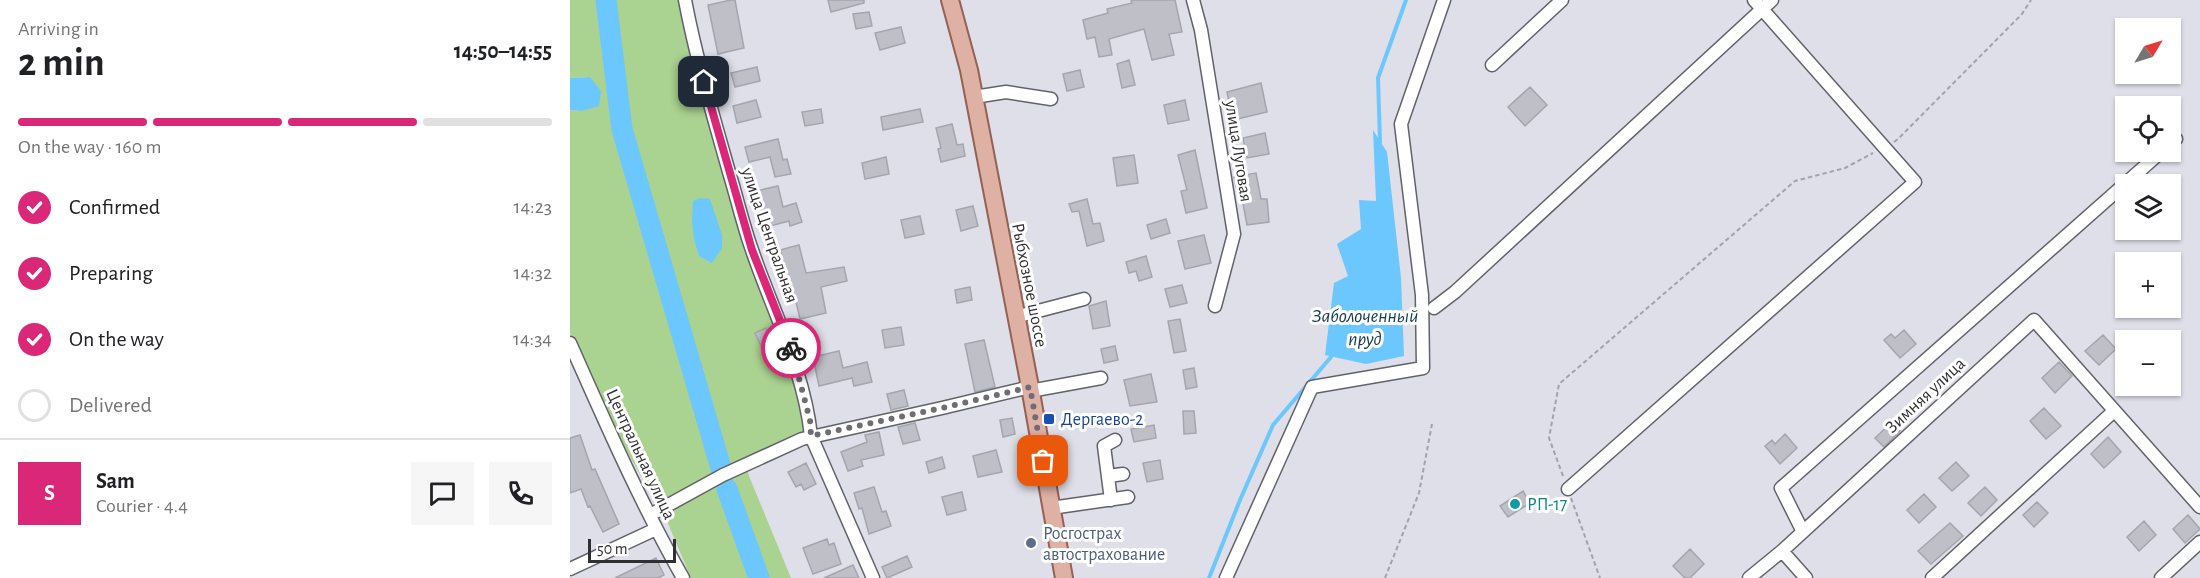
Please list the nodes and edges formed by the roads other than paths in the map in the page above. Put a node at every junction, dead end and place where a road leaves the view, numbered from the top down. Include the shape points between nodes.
1 (685, 0) edge
2 (950, 0) edge
3 (1193, 0) edge
4 (1444, 0) edge
5 (1562, 0) edge
6 (1772, 0) edge
7 (1758, 5) edge
8 (1492, 65) dead end
9 (974, 97) junction
10 (1051, 99) dead end
11 (2150, 162) edge
12 (1084, 299) dead end
13 (1215, 306) dead end
14 (1434, 308) dead end
15 (1019, 316) dead end
16 (570, 343) edge
17 (1101, 378) dead end
18 (1030, 389) junction
19 (2114, 411) junction
20 (811, 436) junction
21 (1115, 440) dead end
22 (1123, 474) dead end
23 (1108, 477) junction
24 (1568, 489) road end
25 (1128, 498) dead end
26 (1112, 500) junction
27 (2200, 507) edge
28 (1051, 508) junction
29 (650, 515) junction
30 (656, 529) junction
31 (1803, 532) junction
32 (2200, 542) edge
33 (1782, 551) junction
34 (570, 568) edge
35 (683, 578) edge
36 (873, 578) edge
37 (1064, 578) edge
38 (1226, 578) edge
39 (1749, 578) edge
40 (1806, 578) edge
41 (1932, 578) edge
42 (2161, 578) edge

1 - 20 street, улица Центральная via 720,142 752,250 791,349
2 - 9 main road, Рыбхозное шоссе
3 - 13 street, улица Луговая via 1202,30 1234,234
4 - 38 street via 1401,124 1422,295 1423,368 1312,387
5 - 8 street
6 - 7 street
7 - 14 street
7 - 24 street via 1915,182
9 - 10 street via 1006,92
9 - 18 main road, Рыбхозное шоссе
11 - 31 street via 1782,488
12 - 15 street
16 - 29 street, Центральная улица
17 - 18 street
18 - 20 street
18 - 28 main road, Рыбхозное шоссе
19 - 27 street, Зимняя улица
19 - 31 street, Зимняя улица via 2034,320
19 - 41 street
20 - 29 street via 723,475
20 - 36 street, улица Центральная
21 - 23 street via 1104,446
22 - 23 street
23 - 26 street
25 - 26 street
26 - 28 street
28 - 37 main road, Рыбхозное шоссе
29 - 30 street, Центральная улица
30 - 34 street
30 - 35 street, Центральная улица
31 - 33 street, Зимняя улица
32 - 42 street
33 - 39 street, Зимняя улица
33 - 40 street

